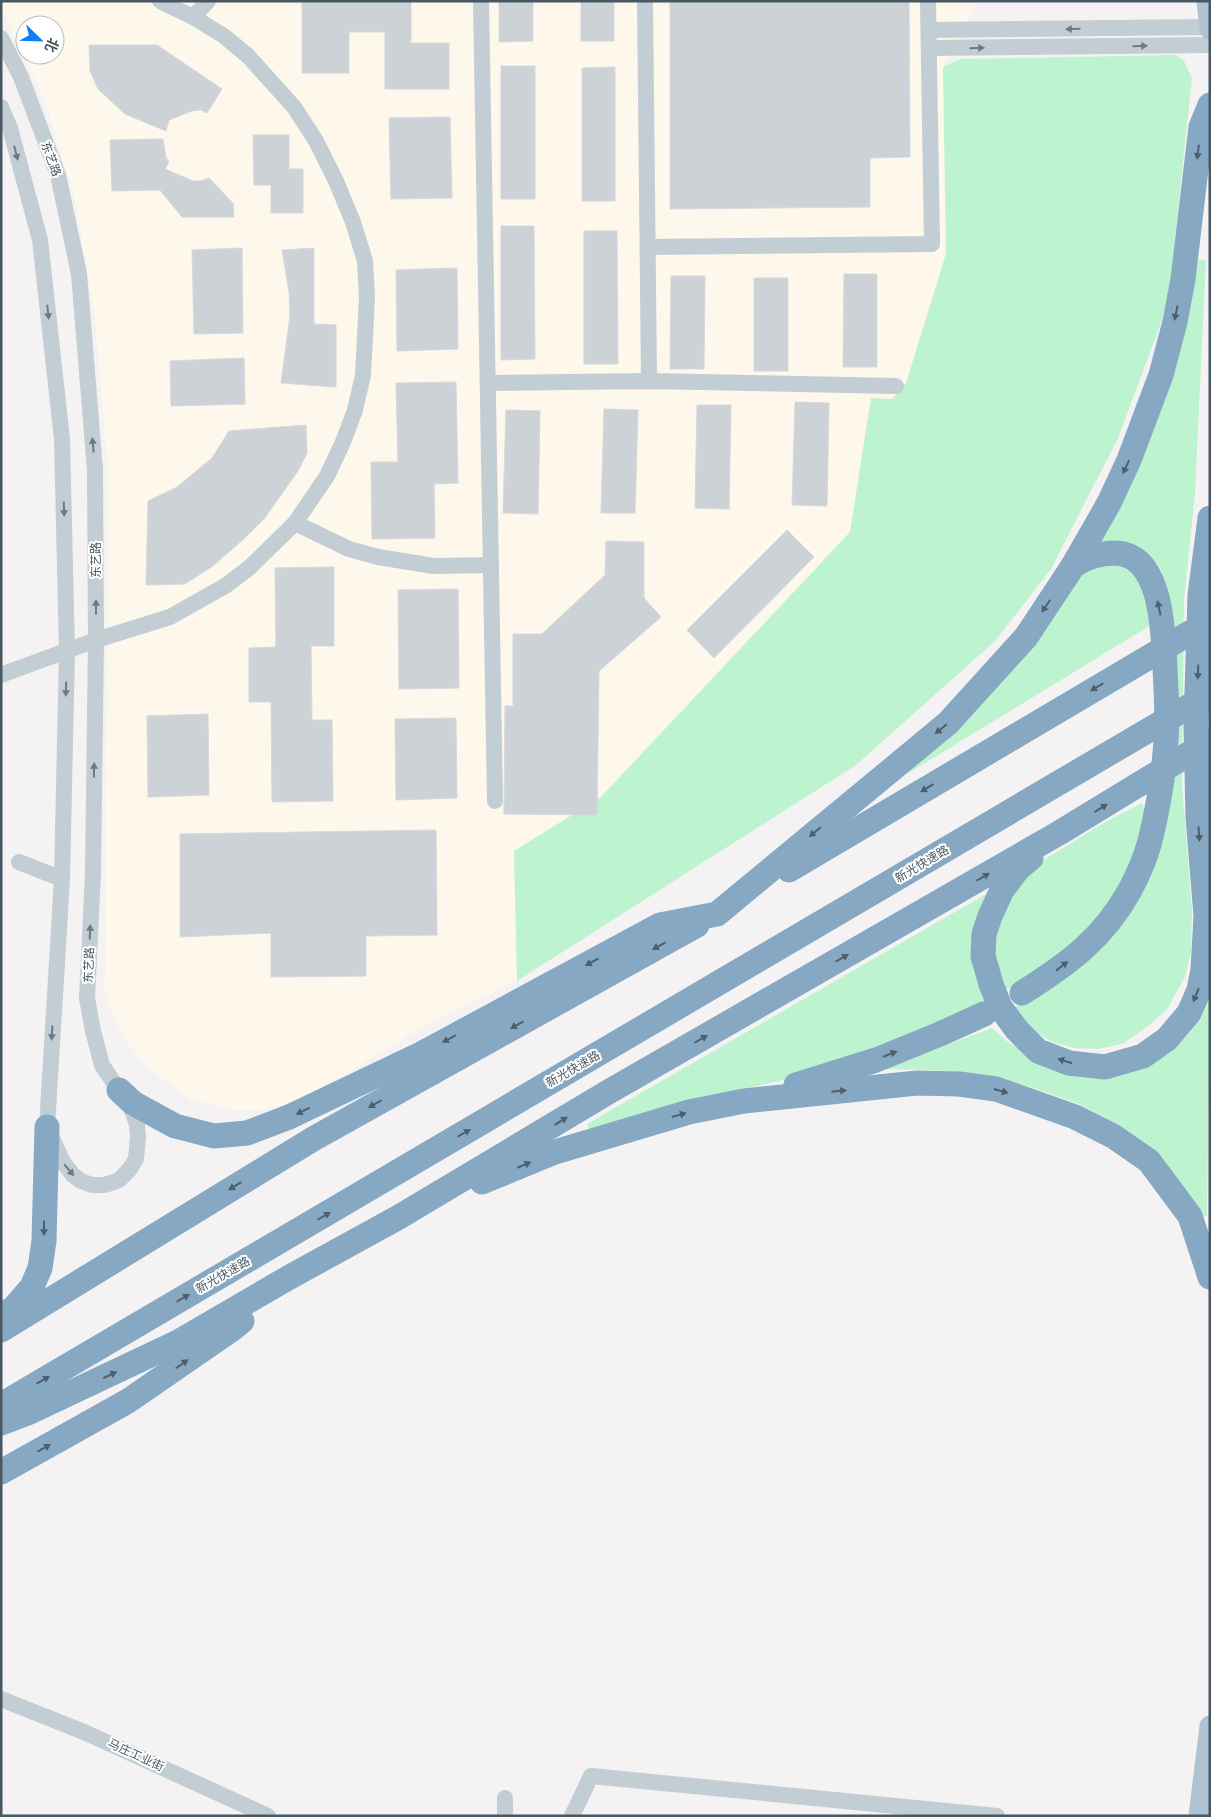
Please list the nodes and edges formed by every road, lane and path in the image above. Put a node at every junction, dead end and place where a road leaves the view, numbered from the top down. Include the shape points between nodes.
1 (160, 1) edge
2 (208, 1) edge
3 (481, 1) edge
4 (644, 1) edge
5 (928, 1) edge
6 (1207, 1) edge
7 (193, 17) junction
8 (1210, 28) edge
9 (929, 30) junction
10 (1, 38) edge
11 (1210, 45) edge
12 (929, 48) junction
13 (1210, 105) edge
14 (1, 107) edge
15 (648, 246) junction
16 (650, 381) junction
17 (488, 383) junction
18 (896, 386) dead end
19 (1210, 518) edge
20 (295, 524) junction
21 (491, 565) junction
22 (1073, 566) junction
23 (1210, 621) edge
24 (96, 640) junction
25 (66, 651) junction
26 (1, 675) edge
27 (1210, 694) edge
28 (1210, 742) edge
29 (495, 801) dead end
30 (1060, 833) junction
31 (19, 862) dead end
32 (62, 879) junction
33 (717, 914) junction
34 (1022, 993) dead end
35 (984, 1014) dead end
36 (119, 1090) junction
37 (744, 1101) junction
38 (47, 1127) junction
39 (399, 1217) junction
40 (295, 1274) junction
41 (1210, 1278) edge
42 (1, 1315) edge
43 (1, 1330) edge
44 (1, 1405) edge
45 (1, 1423) edge
46 (1, 1472) edge
47 (1, 1700) edge
48 (1209, 1731) edge
49 (504, 1798) dead end
50 (268, 1816) edge
51 (505, 1816) edge
52 (572, 1816) edge
53 (997, 1816) edge
54 (1184, 1816) edge
55 (1199, 1816) edge

1 - 7 street
2 - 7 street
3 - 17 street
4 - 15 street
5 - 9 street
6 - 8 main road
7 - 20 street via 248,56 294,108 316,141 336,182 353,222 364,261 366,330 363,375 355,410 327,476
8 -> 9 street
9 - 12 street
24 -> 10 street, 东艺路 via 95,470 79,274 58,175
12 -> 11 street
12 - 15 street via 932,244
13 -> 22 highway via 1201,127 1183,279 1162,376 1109,503
14 -> 25 street via 10,128 40,240 62,438
15 - 16 street
16 - 17 street
16 - 18 street
17 - 21 street
19 -> 30 highway via 1200,595 1196,725 1198,817 1206,916 1203,970 1189,1013 1167,1039 1143,1056 1105,1066 1069,1063 1038,1051 1000,1007 991,984 983,956 984,934 990,916 1002,890 1018,869
20 - 21 street via 349,549 378,557 434,566
20 - 24 street via 225,586 170,617
21 - 29 street
22 -> 33 highway via 1026,637 948,723
34 -> 22 highway via 1089,944 1111,920 1131,888 1150,842 1166,740 1162,623 1156,592 1147,572 1136,560 1120,553 1086,557
23 -> 33 highway
24 - 25 street
36 -> 24 street, 东艺路 via 102,1065 88,998
25 - 26 street
25 -> 32 street
44 -> 27 highway, 新光快速路
30 -> 28 highway
39 -> 30 highway via 610,1091
31 - 32 street
32 -> 38 street
33 -> 36 highway via 660,925 421,1054 247,1134 214,1136 175,1126 132,1102
33 -> 43 highway via 313,1139
37 -> 35 highway via 876,1060
38 -> 36 street, 东艺路 via 63,1162 81,1181 104,1185 119,1180 136,1159 138,1138 132,1110
39 -> 37 highway via 555,1152 688,1112
37 -> 41 highway via 917,1083 959,1084 996,1089 1075,1117 1113,1136 1149,1161 1190,1216
38 -> 42 highway via 44,1241 40,1268 32,1288 12,1309
39 - 40 highway
45 -> 40 highway via 178,1342
46 -> 40 highway via 128,1401 231,1330
47 - 50 street, 马庄工业街 via 84,1732
48 - 54 main road
48 - 55 main road
49 - 51 street
52 - 53 street via 591,1776

